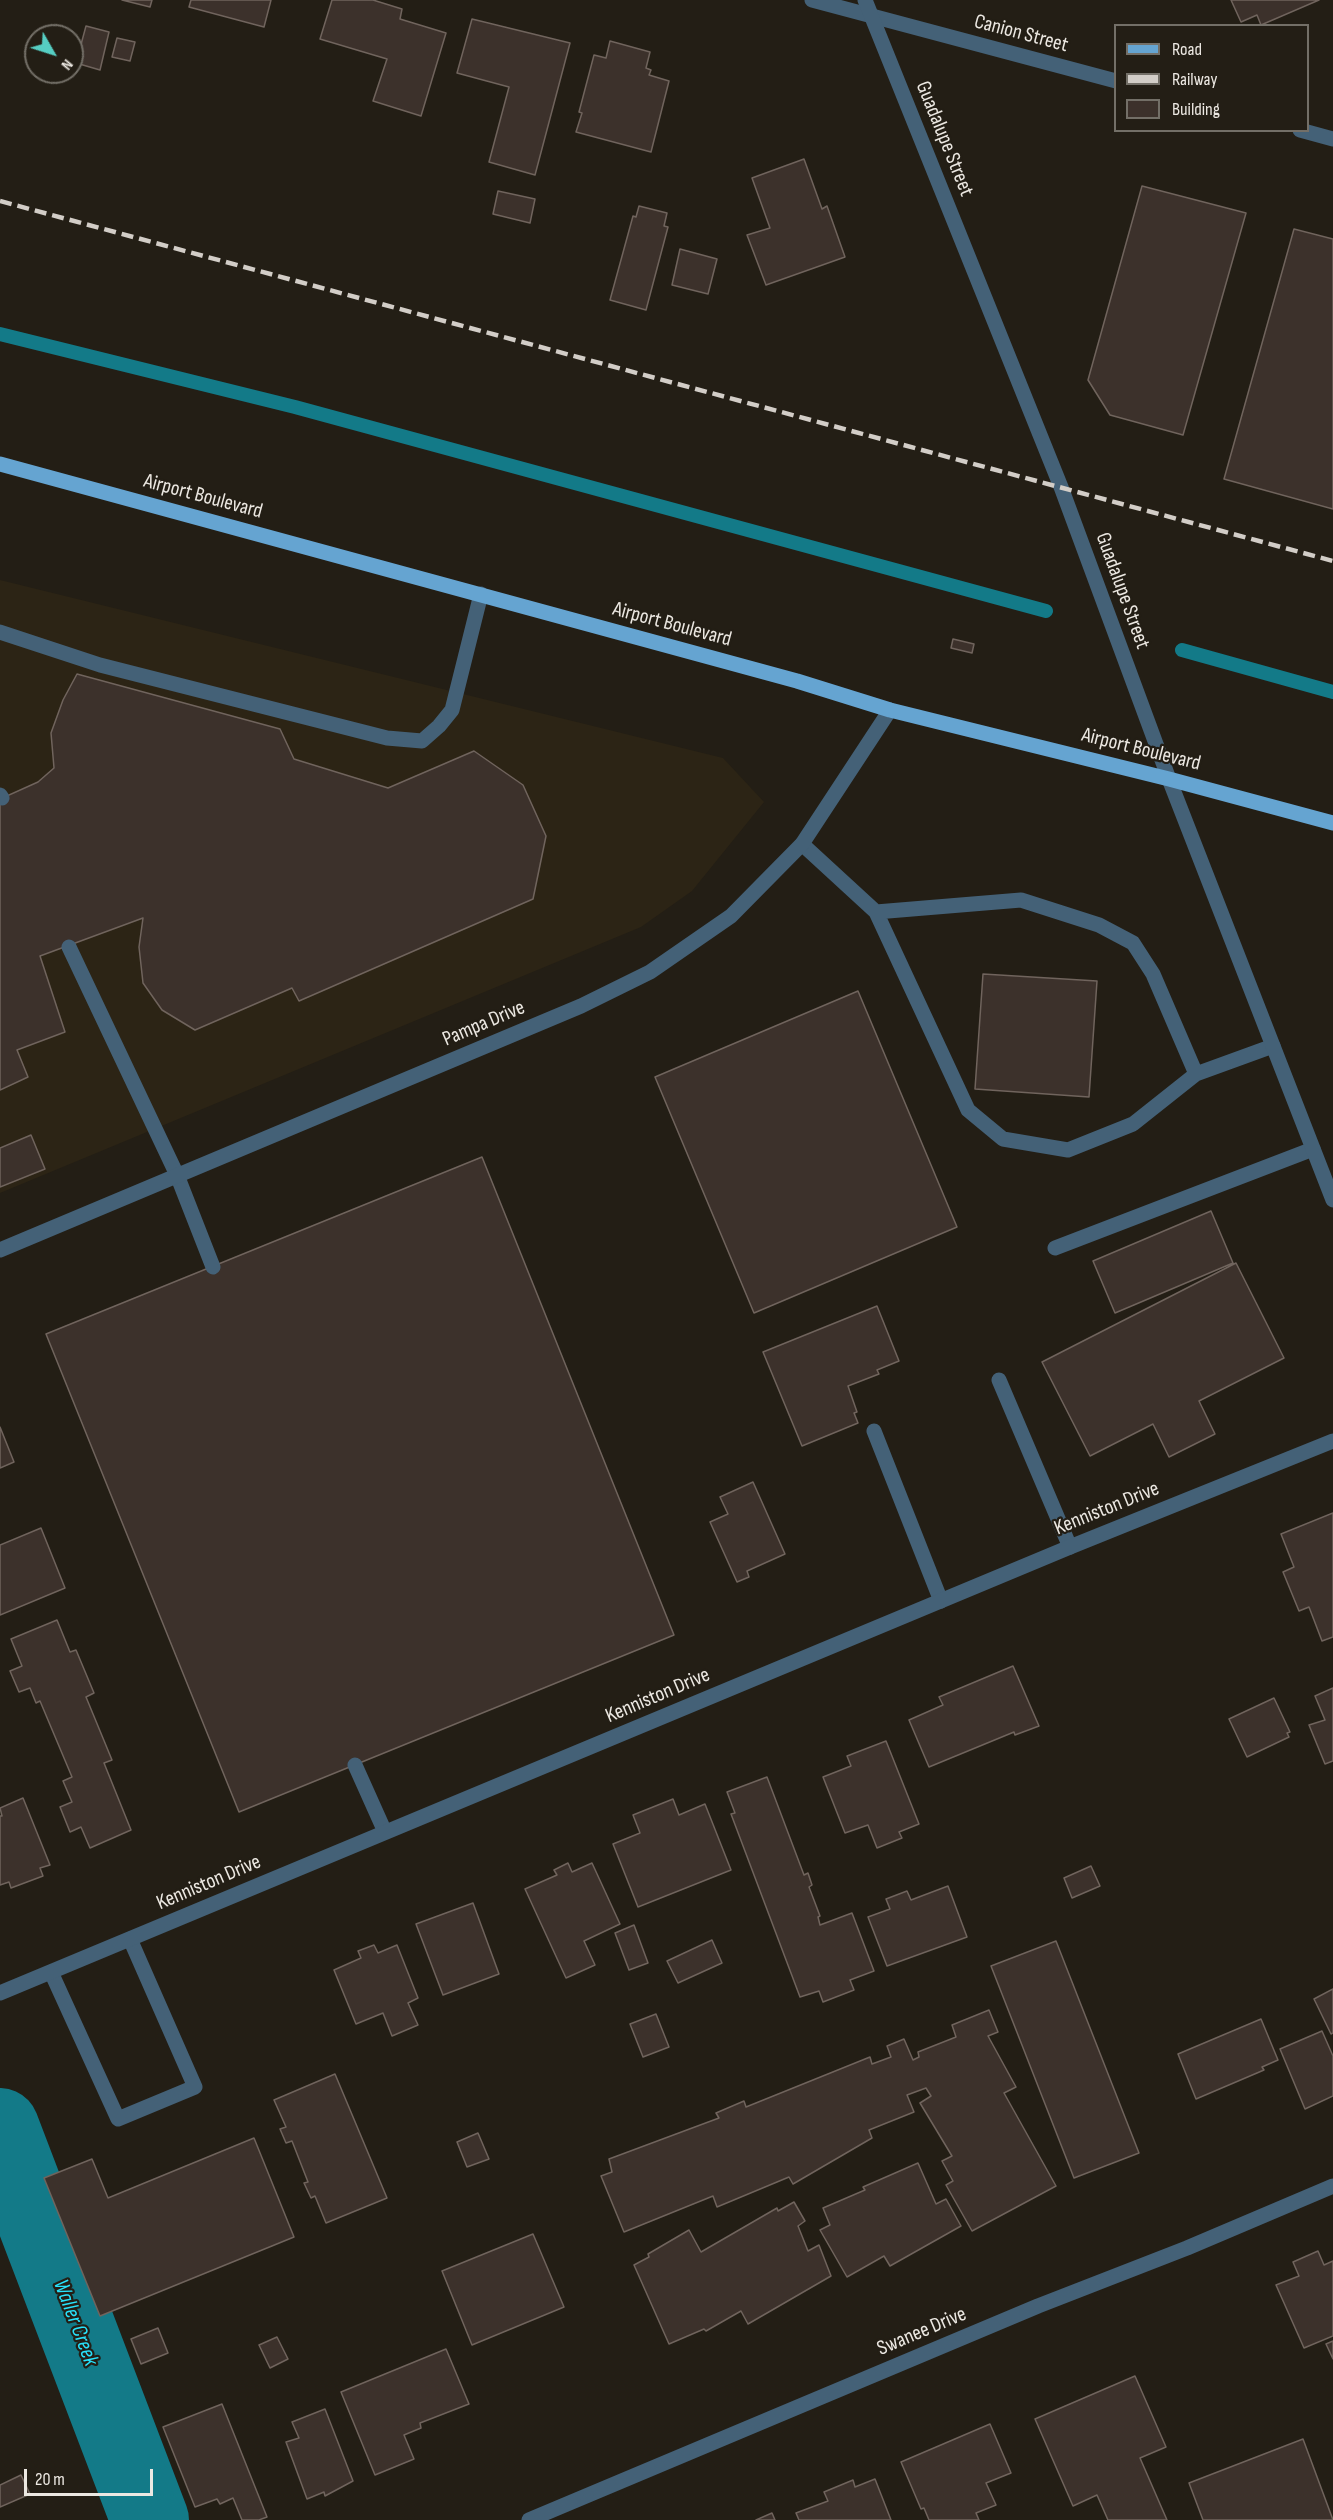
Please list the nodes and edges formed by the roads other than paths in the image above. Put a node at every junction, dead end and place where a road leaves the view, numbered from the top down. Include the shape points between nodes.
1 (812, 0) edge
2 (865, 0) edge
3 (872, 16) junction
4 (1114, 80) edge
5 (1307, 132) edge
6 (1333, 139) edge
7 (0, 464) edge
8 (481, 594) junction
9 (0, 632) edge
10 (890, 710) junction
11 (1170, 779) junction
12 (1333, 823) edge
13 (802, 844) junction
14 (876, 912) junction
15 (69, 947) dead end
16 (1273, 1046) junction
17 (1196, 1074) junction
18 (1313, 1149) junction
19 (177, 1175) junction
20 (1333, 1200) edge
21 (1055, 1248) dead end
22 (0, 1250) edge
23 (213, 1266) dead end
24 (999, 1380) dead end
25 (874, 1431) dead end
26 (1333, 1441) edge
27 (1070, 1547) junction
28 (941, 1601) junction
29 (355, 1765) dead end
30 (385, 1832) junction
31 (130, 1939) junction
32 (51, 1972) junction
33 (0, 1993) edge
34 (1333, 2186) edge
35 (529, 2520) edge

1 - 3 street, Canion Street
2 - 3 street, Guadalupe Street
3 - 4 street, Canion Street
3 - 11 street, Guadalupe Street via 1061,487
5 - 6 street
7 - 8 main road, Airport Boulevard
8 - 9 street via 452,710 422,741 387,738 112,668
8 - 10 main road, Airport Boulevard
10 - 11 main road, Airport Boulevard
10 - 13 street, Pampa Drive
11 - 12 main road, Airport Boulevard
11 - 16 street, Guadalupe Street
13 - 14 street
13 - 19 street, Pampa Drive via 731,916 650,972 581,1006
14 - 17 street via 1021,900 1099,925 1133,943 1153,974
14 - 17 street via 968,1110 1003,1139 1068,1150 1133,1124
15 - 19 street
16 - 17 street
16 - 18 street, Guadalupe Street
18 - 20 street, Guadalupe Street
18 - 21 street
19 - 22 street, Pampa Drive
19 - 23 street
24 - 27 street
25 - 28 street
26 - 27 street, Kenniston Drive
27 - 28 street, Kenniston Drive
28 - 30 street, Kenniston Drive
29 - 30 street
30 - 31 street, Kenniston Drive
31 - 32 street, Kenniston Drive
31 - 32 street via 195,2087 117,2119
32 - 33 street, Kenniston Drive
34 - 35 street, Swanee Drive

